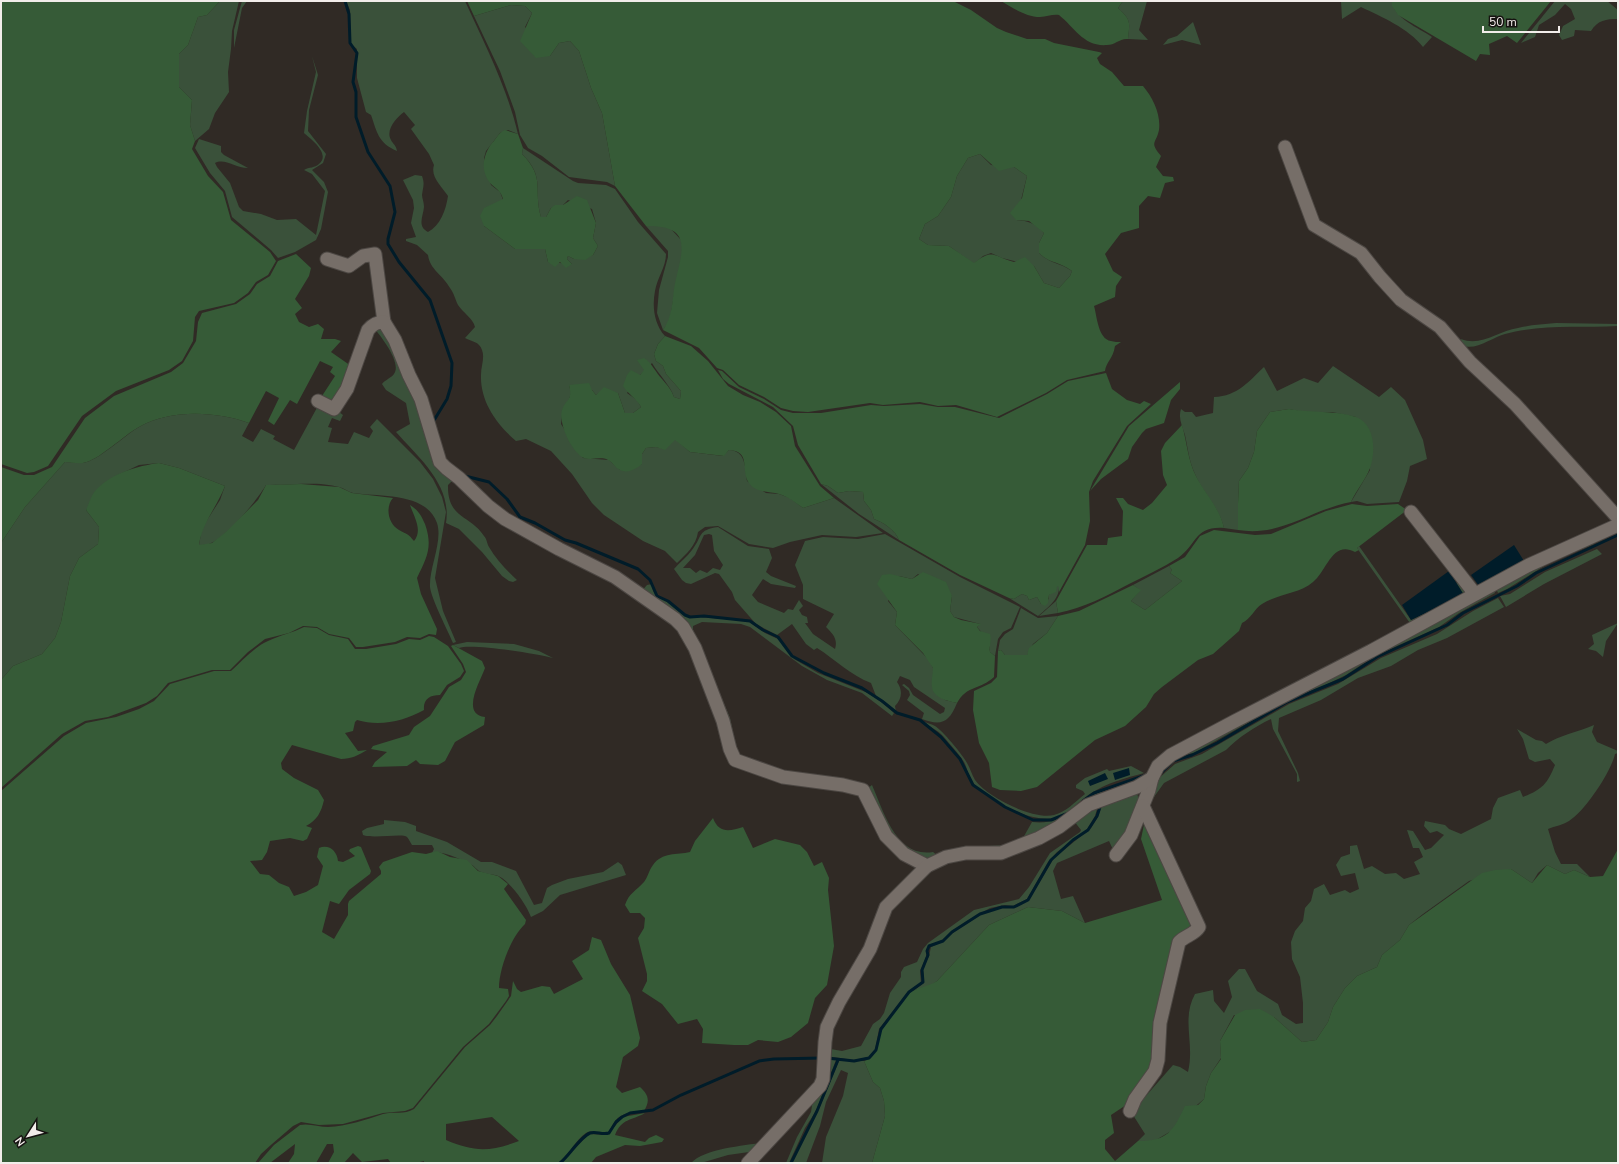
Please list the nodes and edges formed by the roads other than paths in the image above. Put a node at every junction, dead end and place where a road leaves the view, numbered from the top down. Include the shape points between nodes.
1 (1285, 148) dead end
2 (328, 259) dead end
3 (384, 322) junction
4 (318, 400) dead end
5 (1411, 512) dead end
6 (1618, 518) edge
7 (1618, 525) edge
8 (1475, 594) junction
9 (1152, 778) junction
10 (1143, 806) junction
11 (1116, 855) dead end
12 (927, 866) junction
13 (1130, 1111) dead end
14 (770, 1139) junction
15 (748, 1163) edge
16 (757, 1163) edge

1 - 6 street via 1314,225 1361,252 1401,300 1440,327 1470,362 1515,404
2 - 3 street via 349,266 363,256 376,254
3 - 4 street via 378,322 368,330 347,388 334,409
3 - 12 street via 395,340 421,399 440,462 505,519 615,577 683,627 695,648 736,760 783,777 863,790 886,836 904,854
5 - 8 street
7 - 8 street via 1529,565
8 - 9 street via 1171,755 1158,766
9 - 10 street
9 - 12 street via 1125,793 1088,805 1059,827 1016,848 1001,853 966,853 946,857
10 - 11 street via 1131,835
10 - 13 street via 1199,927 1179,942 1160,1022 1155,1072 1135,1099
12 - 14 street via 886,907 870,949 839,1002 827,1027 823,1079 820,1086
14 - 15 street
14 - 16 street

